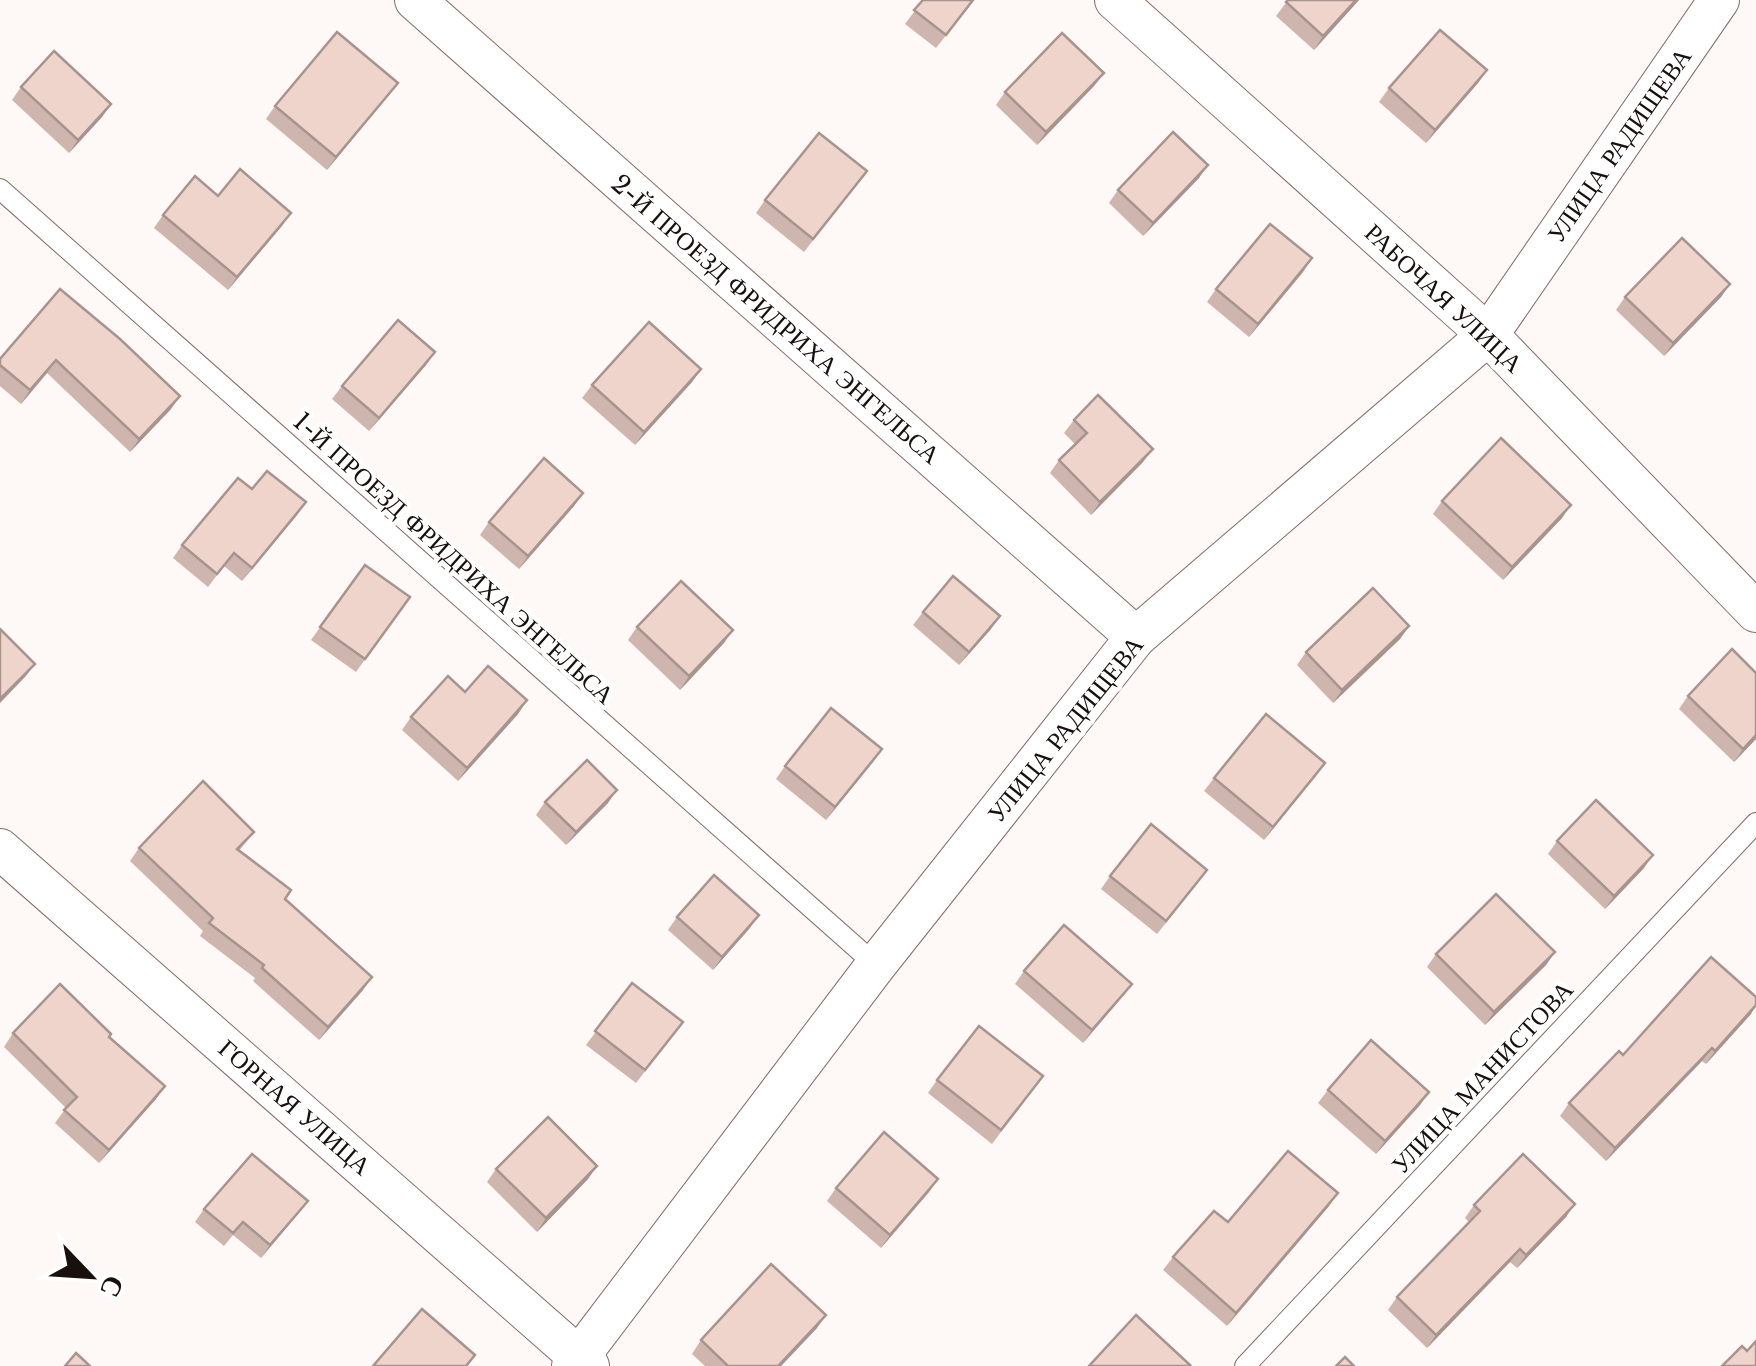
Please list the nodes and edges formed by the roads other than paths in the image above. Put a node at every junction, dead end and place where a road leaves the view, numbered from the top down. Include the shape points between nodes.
1 (415, 0) edge
2 (1115, 0) edge
3 (1719, 0) edge
4 (0, 189) edge
5 (1488, 335) junction
6 (1756, 612) edge
7 (1136, 637) junction
8 (1756, 822) edge
9 (0, 849) edge
10 (876, 965) junction
11 (580, 1363) edge
12 (1245, 1366) edge

1 - 7 street, 2-Й ПРОЕЗД ФРИДРИХА ЭНГЕЛЬСА
2 - 5 street, РАБОЧАЯ УЛИЦА
3 - 5 street, УЛИЦА РАДИЩЕВА
4 - 10 lane, 1-Й ПРОЕЗД ФРИДРИХА ЭНГЕЛЬСА
5 - 6 street, РАБОЧАЯ УЛИЦА
5 - 7 street, УЛИЦА РАДИЩЕВА
7 - 10 street, УЛИЦА РАДИЩЕВА
8 - 12 lane, УЛИЦА МАНИСТОВА
9 - 11 street, ГОРНАЯ УЛИЦА
10 - 11 street, УЛИЦА РАДИЩЕВА

